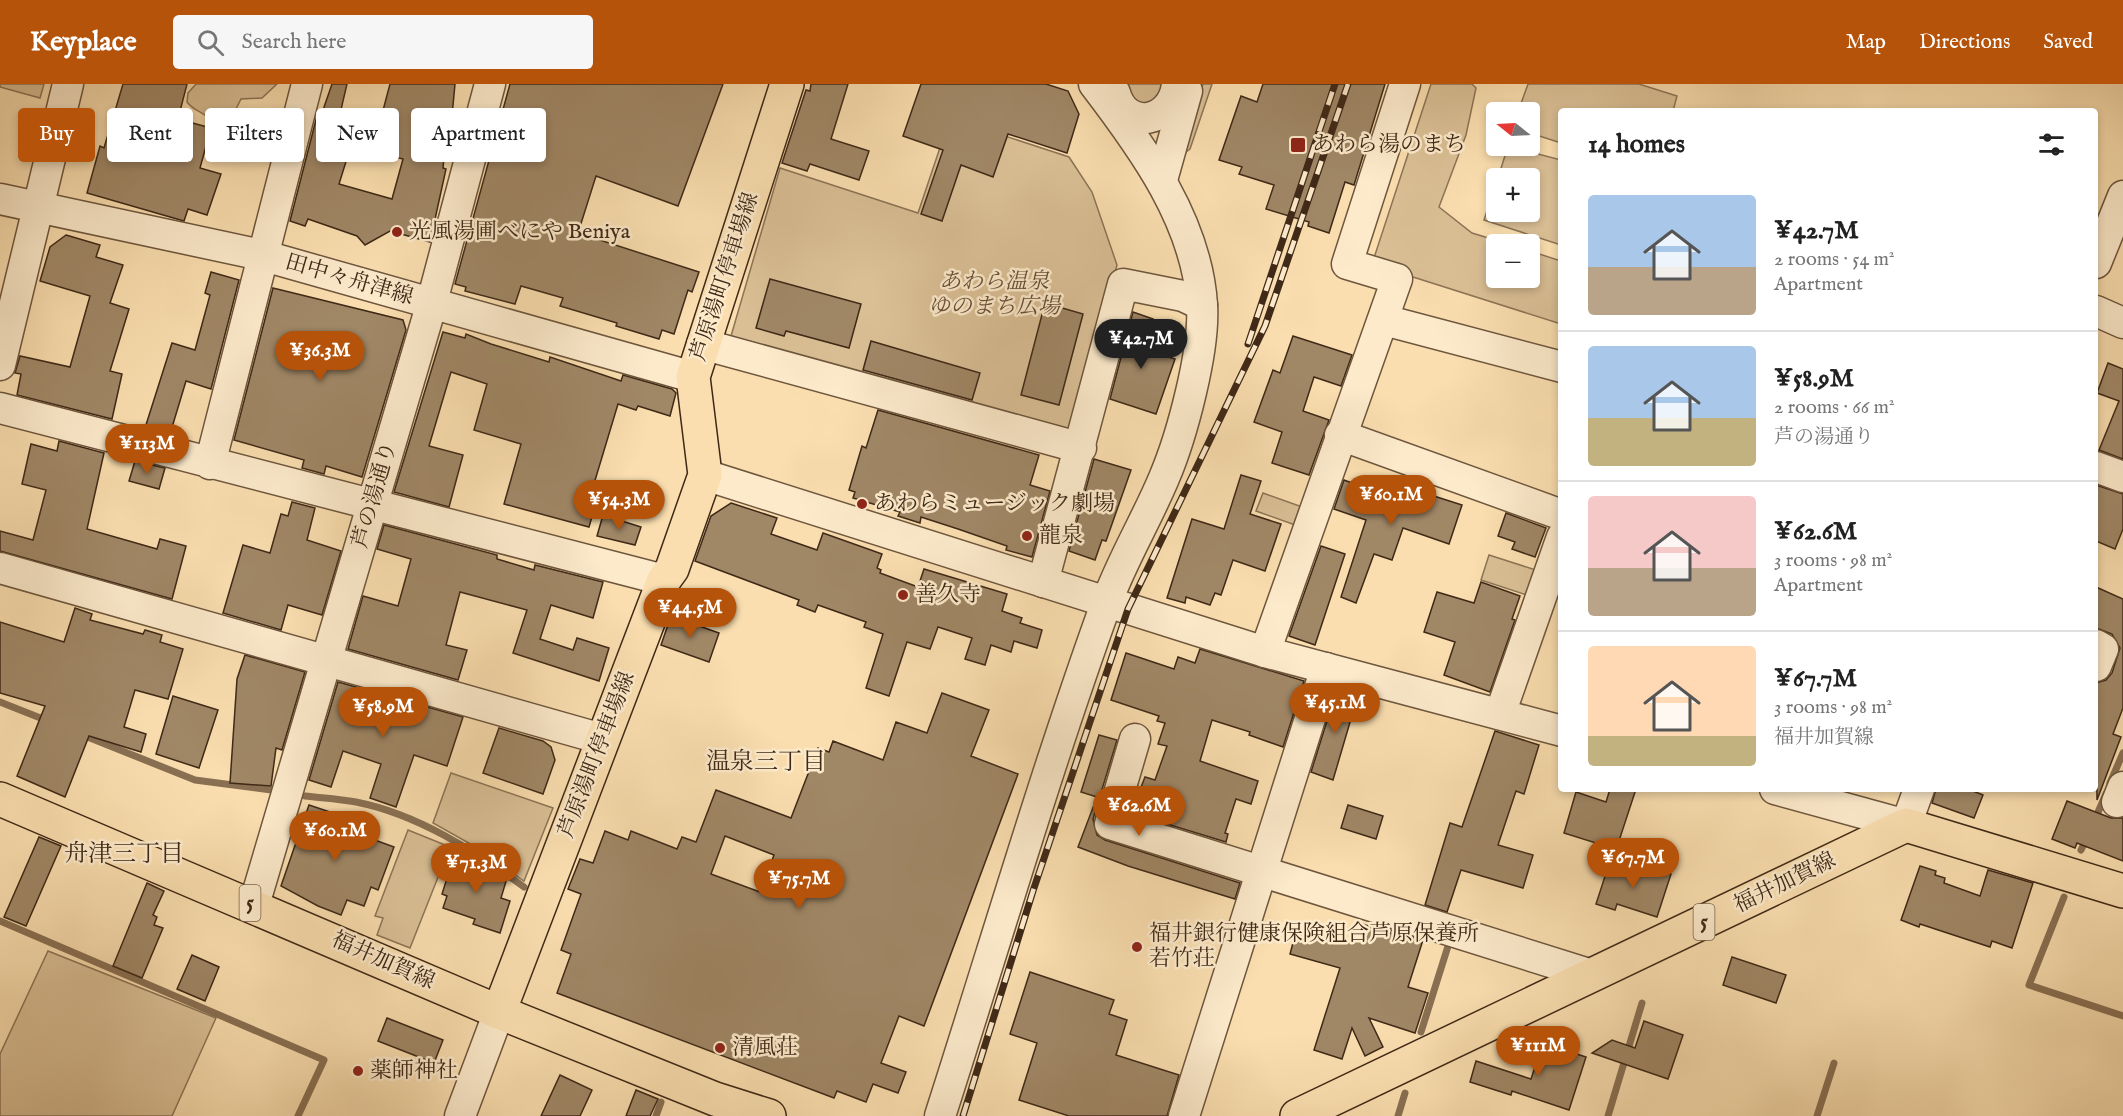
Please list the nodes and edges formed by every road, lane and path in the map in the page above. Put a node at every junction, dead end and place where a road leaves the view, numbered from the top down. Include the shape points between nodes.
1 (68, 84) edge
2 (307, 84) edge
3 (490, 84) edge
4 (788, 84) edge
5 (1405, 84) edge
6 (1181, 93) edge
7 (1114, 102) edge
8 (1162, 180) junction
9 (2123, 196) edge
10 (0, 199) edge
11 (39, 209) junction
12 (261, 255) junction
13 (2098, 258) edge
14 (431, 304) junction
15 (1202, 305) junction
16 (2098, 312) edge
17 (1384, 320) junction
18 (2123, 323) edge
19 (702, 344) junction
20 (0, 365) edge
21 (1558, 366) edge
22 (693, 377) junction
23 (0, 408) edge
24 (1340, 435) junction
25 (1081, 448) junction
26 (210, 464) junction
27 (2098, 468) edge
28 (705, 475) junction
29 (2123, 477) edge
30 (373, 504) junction
31 (1558, 514) edge
32 (1558, 548) edge
33 (0, 568) edge
34 (664, 580) junction
35 (1043, 582) junction
36 (1107, 602) junction
37 (2098, 646) edge
38 (1265, 652) junction
39 (326, 661) junction
40 (2098, 661) edge
41 (1326, 668) junction
42 (1500, 714) junction
43 (1558, 730) edge
44 (602, 739) junction
45 (1136, 739) dead end
46 (1786, 792) edge
47 (1918, 792) edge
48 (0, 799) edge
49 (1906, 825) junction
50 (1261, 873) junction
51 (2123, 891) edge
52 (254, 905) junction
53 (1592, 975) junction
54 (499, 1012) junction
55 (460, 1116) edge
56 (769, 1116) edge
57 (940, 1116) edge
58 (1184, 1116) edge
59 (1297, 1116) edge

1 - 11 street
2 - 12 street
3 - 14 street, 芦の湯通り
4 - 19 main road, 芦原湯町停車場線
5 - 17 street via 1347,264 1397,279
6 - 7 street via 1160,114 1149,118 1140,118
6 - 8 street
7 - 8 street
8 - 15 street via 1187,234
9 - 13 street
10 - 11 street, 田中々舟津線
11 - 12 street, 田中々舟津線
11 - 20 street
12 - 14 street, 田中々舟津線
12 - 26 street
14 - 22 street, 田中々舟津線
14 - 30 street, 芦の湯通り
15 - 25 street via 1183,296 1123,284
15 - 36 street via 1200,349 1165,476
16 - 18 street
17 - 21 street
17 - 24 street
19 - 22 main road, 芦原湯町停車場線
19 - 25 street
22 - 28 main road, 芦原湯町停車場線
23 - 26 street
24 - 31 street
24 - 38 street
25 - 35 street
26 - 30 street
27 - 29 street
28 - 34 main road, 芦原湯町停車場線 via 672,569
28 - 35 street
30 - 34 street
30 - 39 street, 芦の湯通り
32 - 42 street
33 - 39 street
34 - 44 main road, 芦原湯町停車場線
35 - 36 street
36 - 38 street
36 - 57 street
37 - 40 street via 2103,649
38 - 41 street
39 - 44 street
39 - 52 street, 芦の湯通り
41 - 42 street
41 - 50 street
42 - 43 street
44 - 54 main road, 芦原湯町停車場線
45 - 50 street via 1110,824
46 - 49 street
47 - 49 street
48 - 52 main road, 福井加賀線 / 5
49 - 51 main road
49 - 53 main road, 福井加賀線 / 5
50 - 53 street
50 - 58 street
52 - 54 main road, 福井加賀線 / 5
53 - 59 main road, 福井加賀線 / 5
54 - 55 street
54 - 56 main road, 福井加賀線 / 5 via 715,1099

